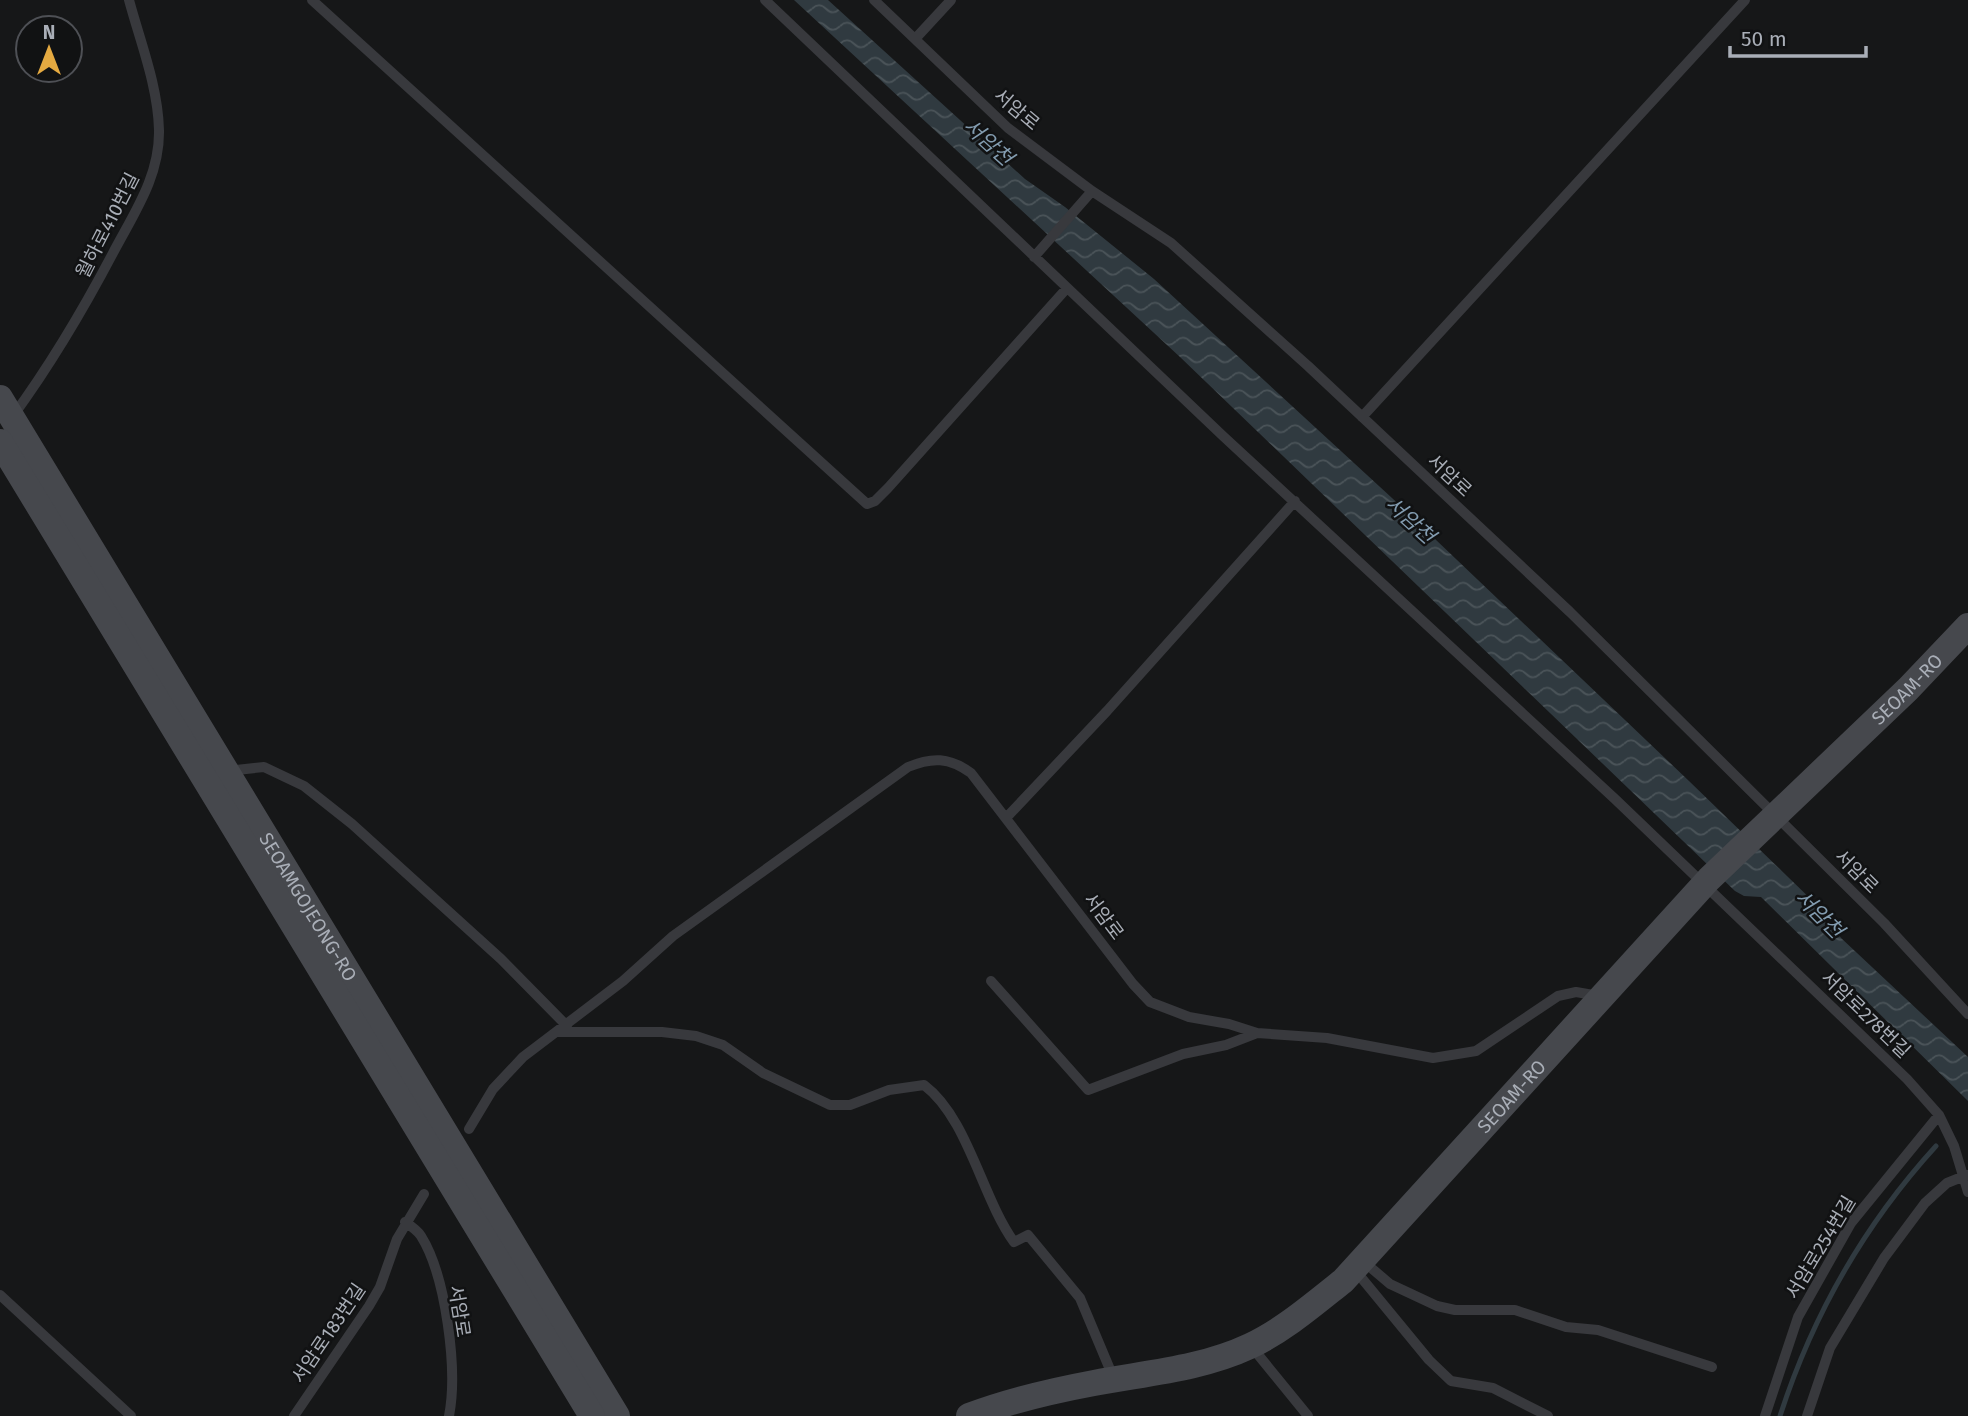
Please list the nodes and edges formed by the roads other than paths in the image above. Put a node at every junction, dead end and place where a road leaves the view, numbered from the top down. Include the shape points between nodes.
1 (129, 0) edge
2 (312, 0) edge
3 (765, 0) edge
4 (874, 0) edge
5 (951, 0) edge
6 (1745, 0) edge
7 (915, 39) junction
8 (1089, 195) junction
9 (1034, 257) junction
10 (1066, 288) junction
11 (6, 408) edge
12 (1362, 417) junction
13 (0, 443) edge
14 (1295, 501) junction
15 (1968, 626) edge
16 (227, 771) junction
17 (1775, 814) junction
18 (1006, 818) junction
19 (1706, 882) junction
20 (991, 981) dead end
21 (1603, 996) junction
22 (1968, 1014) edge
23 (563, 1029) junction
24 (1257, 1033) junction
25 (1939, 1115) junction
26 (469, 1129) dead end
27 (1965, 1176) edge
28 (1968, 1192) edge
29 (424, 1194) dead end
30 (405, 1222) junction
31 (1359, 1265) junction
32 (0, 1295) edge
33 (1251, 1345) junction
34 (1712, 1367) dead end
35 (1114, 1380) junction
36 (131, 1416) edge
37 (294, 1416) edge
38 (449, 1416) edge
39 (592, 1416) edge
40 (617, 1416) edge
41 (969, 1416) edge
42 (1308, 1416) edge
43 (1548, 1416) edge
44 (1765, 1416) edge
45 (1807, 1416) edge

1 - 11 lane, 월하로410번길 via 159,130 152,175 77,320
2 - 10 lane via 867,504 881,495
3 - 9 lane, 서암로278번길
4 - 7 lane, 서암로
5 - 7 lane
6 - 12 lane
7 - 8 lane, 서암로 via 1008,128
8 - 9 lane
8 - 12 lane, 서암로 via 1171,243
9 - 10 lane, 서암로278번길
10 - 14 lane, 서암로278번길
11 - 13 lane, 월하로410번길
11 - 16 main road, SEOAMGOJEONG-RO
12 - 17 lane, 서암로 via 1570,612
13 - 39 main road, SEOAMGOJEONG-RO
14 - 18 lane
14 - 19 lane, 서암로278번길
15 - 17 main road, SEOAM-RO via 1908,690
16 - 23 lane via 264,767 304,786 501,959
16 - 40 main road, SEOAMGOJEONG-RO
17 - 19 main road, SEOAM-RO
17 - 22 lane, 서암로
18 - 23 lane, 서암로 via 958,763 934,759 908,768 673,936
18 - 24 lane, 서암로 via 1150,1002 1168,1012
19 - 21 main road, SEOAM-RO
19 - 25 lane, 서암로278번길
20 - 24 lane via 1088,1090 1183,1054
21 - 24 lane, 서암로 via 1576,992 1558,996 1476,1051 1455,1056 1433,1058 1327,1038
21 - 31 main road, SEOAM-RO
23 - 26 lane, 서암로 via 507,1073
23 - 35 lane via 696,1036 723,1045 762,1073 830,1105 850,1105 889,1090 925,1085 936,1093 982,1176 999,1222 1014,1242 1028,1235 1080,1298
25 - 27 lane, 서암로278번길
25 - 44 lane, 서암로254번길 via 1851,1223 1798,1317
27 - 28 lane, 서암로278번길
27 - 45 lane via 1947,1183 1925,1203 1884,1258 1830,1348
29 - 30 lane, 서암로183번길
30 - 37 lane, 서암로183번길 via 369,1306
30 - 38 lane, 서암로 via 420,1234 434,1264 451,1373
31 - 33 main road, SEOAM-RO via 1295,1318
31 - 34 lane via 1437,1306 1515,1310
31 - 43 lane via 1429,1360 1451,1381 1493,1388
32 - 36 lane
33 - 35 main road, SEOAM-RO via 1163,1372
33 - 42 lane
35 - 41 main road, SEOAM-RO via 1043,1394

